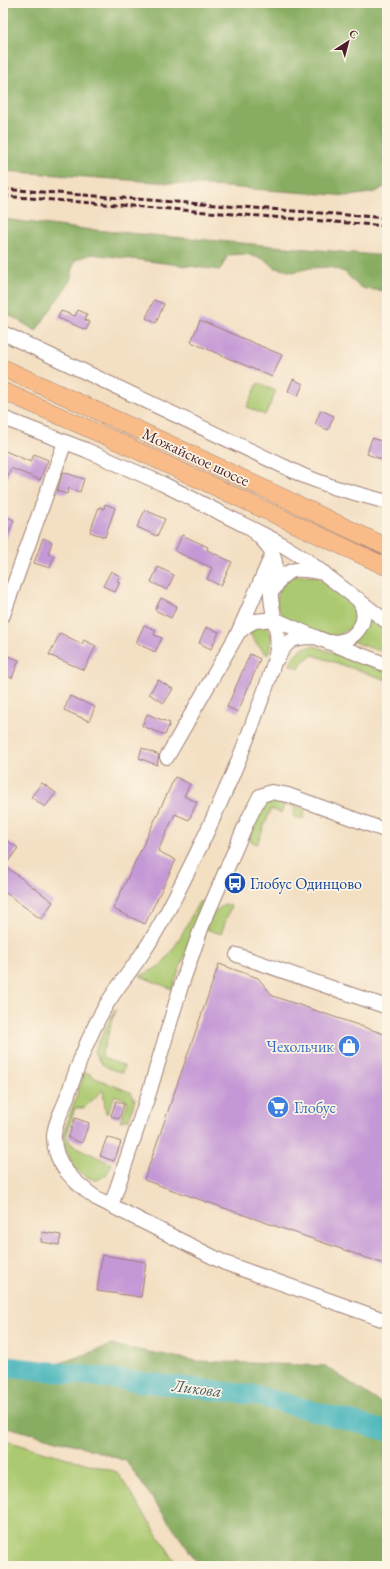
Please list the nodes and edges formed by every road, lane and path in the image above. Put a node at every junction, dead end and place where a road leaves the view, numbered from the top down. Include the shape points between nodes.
1 (3, 333) edge
2 (3, 368) edge
3 (3, 391) edge
4 (3, 418) edge
5 (66, 442) junction
6 (387, 502) edge
7 (250, 528) junction
8 (387, 547) edge
9 (273, 553) junction
10 (387, 567) edge
11 (326, 574) junction
12 (271, 595) junction
13 (358, 599) junction
14 (3, 615) edge
15 (274, 619) junction
16 (387, 622) edge
17 (238, 633) junction
18 (322, 640) junction
19 (387, 664) edge
20 (273, 665) junction
21 (167, 757) dead end
22 (387, 831) edge
23 (237, 955) dead end
24 (387, 1008) edge
25 (111, 1206) junction
26 (387, 1321) edge

1 - 6 street via 304,476
2 - 8 main road, Можайское шоссе
3 - 10 main road, Можайское шоссе
4 - 5 street
5 - 7 street via 162,484
5 - 14 street
7 - 9 street
7 - 11 street via 276,541
9 - 12 street via 275,570
9 - 17 street
11 - 12 street via 296,569 286,572
11 - 13 street
12 - 15 street
13 - 16 street
13 - 18 street via 364,610 364,617 362,625 352,637 343,641
15 - 17 street via 255,620
15 - 18 street
15 - 20 street via 278,648
17 - 21 street
18 - 19 street
18 - 20 street via 298,637 282,649
20 - 25 street via 224,797 162,921 106,1006 89,1039 54,1134 56,1154 68,1173 78,1185
22 - 25 street via 288,796 271,792 260,796 202,926
23 - 24 street
25 - 26 street via 225,1263

